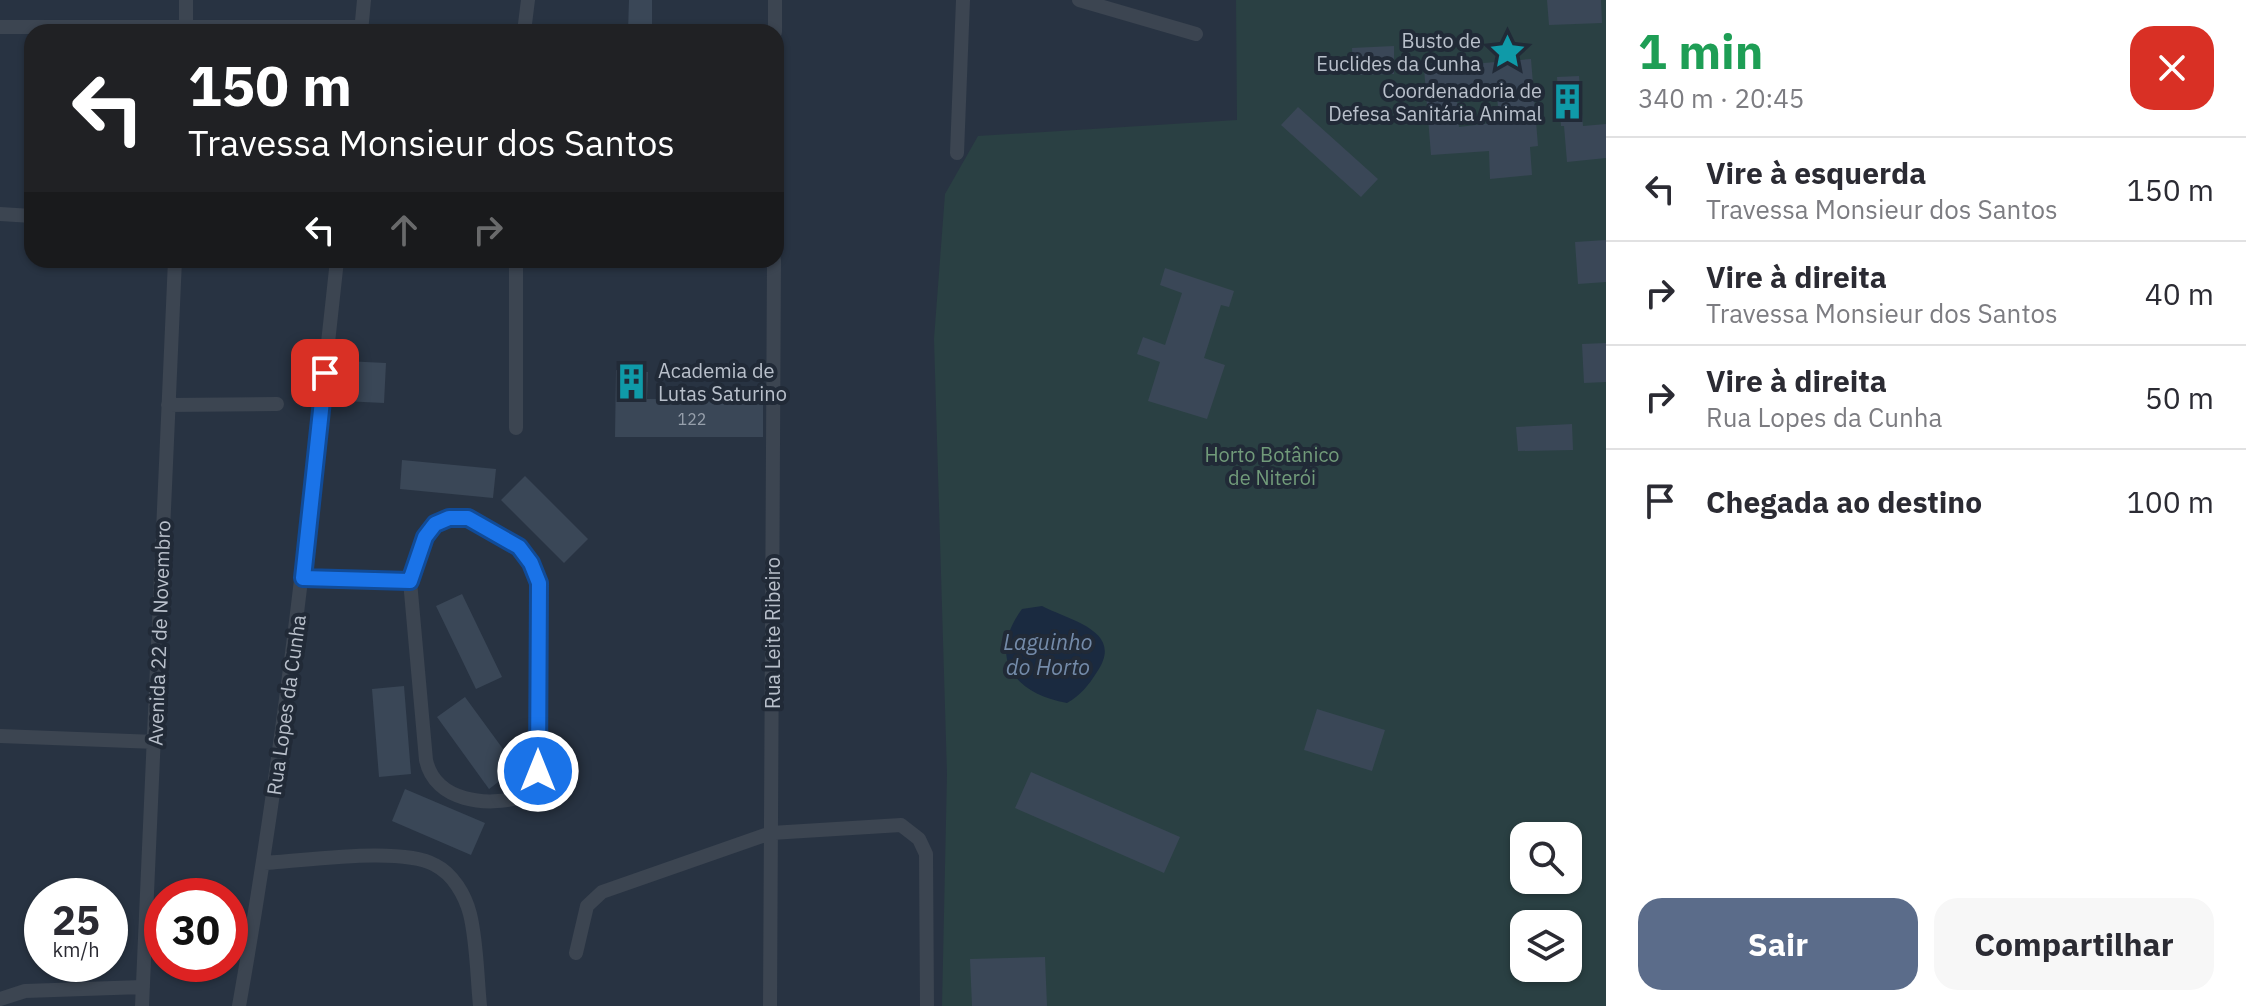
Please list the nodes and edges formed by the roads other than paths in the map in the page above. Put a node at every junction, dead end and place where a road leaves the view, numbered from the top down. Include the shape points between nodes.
1 (186, 0) edge
2 (364, 0) edge
3 (528, 0) edge
4 (775, 0) edge
5 (963, 0) edge
6 (1079, 0) edge
7 (186, 24) edge
8 (362, 24) edge
9 (525, 24) edge
10 (775, 24) edge
11 (0, 27) edge
12 (24, 27) edge
13 (1196, 34) dead end
14 (957, 153) dead end
15 (0, 214) edge
16 (24, 216) edge
17 (175, 268) edge
18 (336, 268) edge
19 (516, 268) edge
20 (774, 268) edge
21 (277, 404) dead end
22 (168, 405) junction
23 (516, 428) dead end
24 (303, 578) junction
25 (410, 581) junction
26 (0, 736) edge
27 (156, 742) junction
28 (771, 833) junction
29 (264, 863) junction
30 (576, 953) dead end
31 (143, 987) junction
32 (0, 999) edge
33 (142, 1006) edge
34 (239, 1006) edge
35 (480, 1006) edge
36 (770, 1006) edge
37 (927, 1006) edge

1 - 7 street
2 - 8 street
3 - 9 street
4 - 10 street
5 - 14 street
6 - 13 street
11 - 12 street
15 - 16 street
17 - 22 street, Avenida 22 de Novembro
18 - 24 street, Rua Lopes da Cunha
19 - 23 street
20 - 28 street, Rua Leite Ribeiro
21 - 22 street
22 - 27 street, Avenida 22 de Novembro
24 - 25 street
24 - 29 street, Rua Lopes da Cunha
25 - 25 street via 426,760 432,775 465,799 500,803 521,797 538,771 539,583 531,563 519,547 468,518 449,518 425,537
26 - 27 street
27 - 31 street, Avenida 22 de Novembro
28 - 30 street via 602,892 587,906
28 - 36 street, Rua Leite Ribeiro
28 - 37 street via 895,824 919,839 926,854
29 - 34 street, Rua Lopes da Cunha
29 - 35 street via 395,856 437,865 458,886 470,914
31 - 32 street via 25,991
31 - 33 street, Avenida 22 de Novembro

